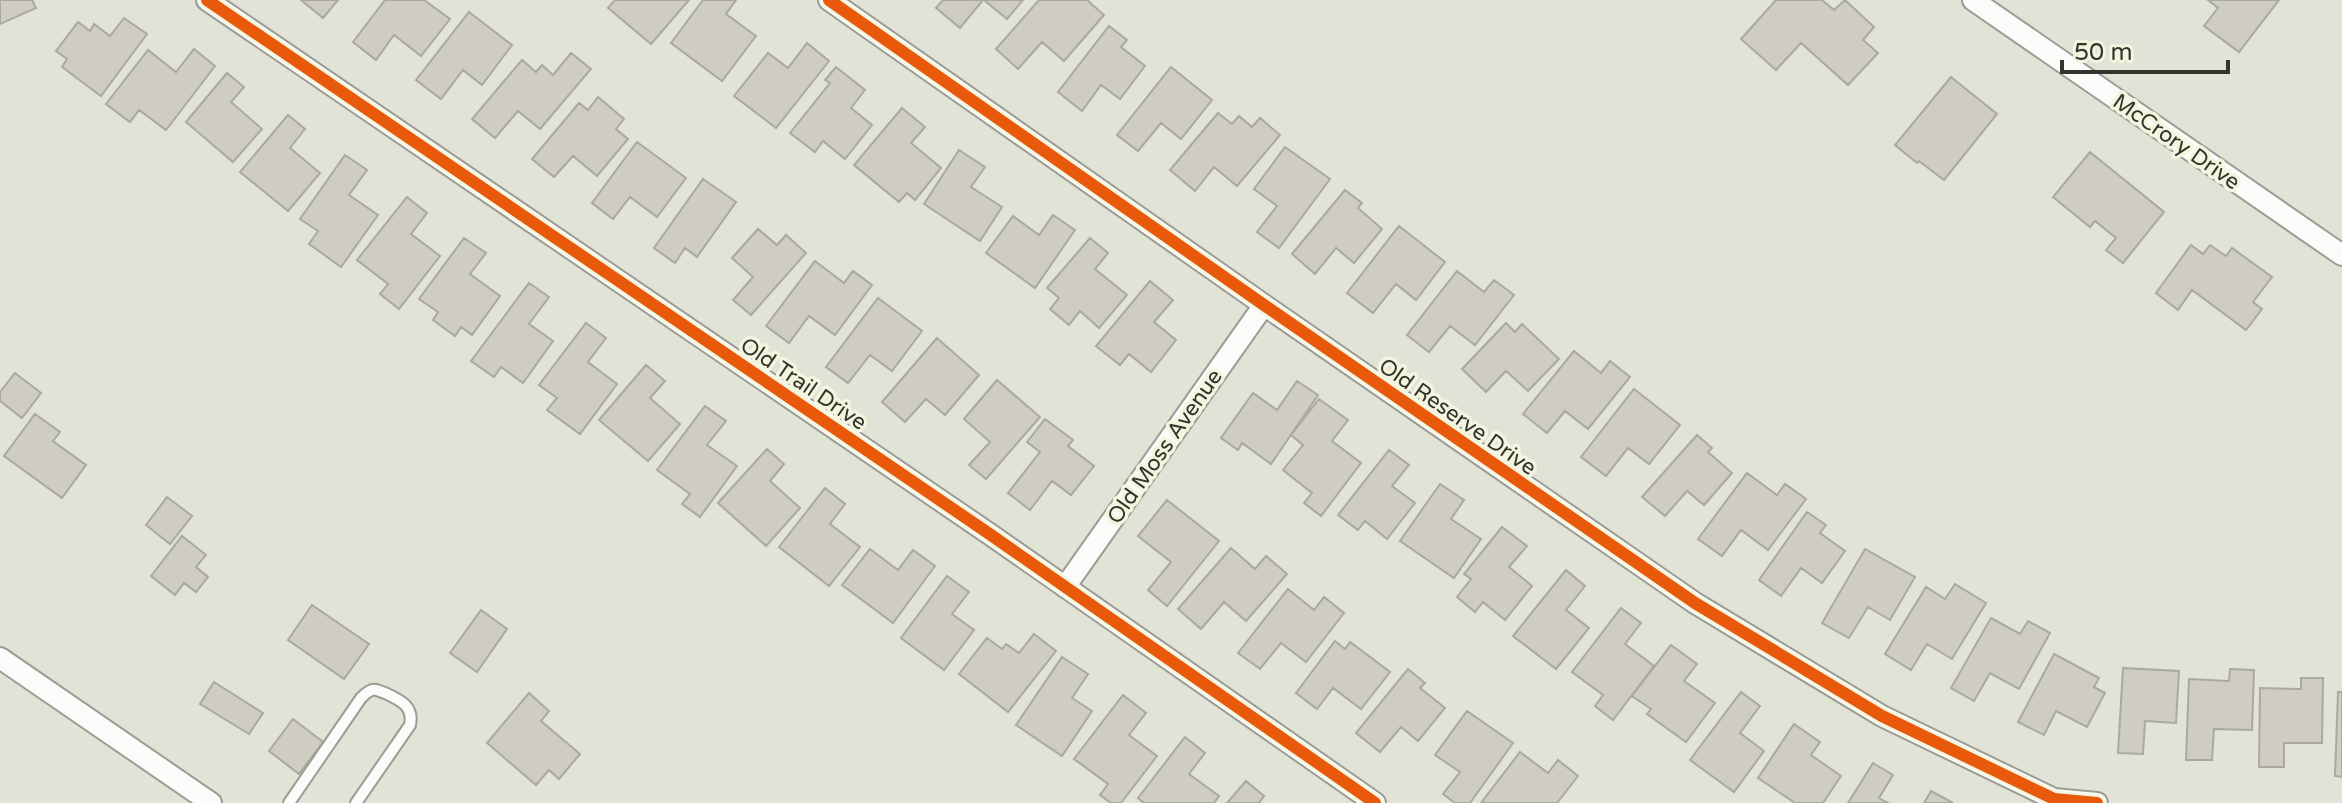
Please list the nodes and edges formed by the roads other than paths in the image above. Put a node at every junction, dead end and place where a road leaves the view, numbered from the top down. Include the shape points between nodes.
1 (207, 0) edge
2 (829, 0) edge
3 (1973, 0) edge
4 (2342, 255) edge
5 (1264, 305) junction
6 (1065, 587) junction
7 (0, 658) edge
8 (211, 803) edge
9 (289, 803) edge
10 (356, 803) edge
11 (1375, 803) edge
12 (2097, 803) edge

1 - 6 street, Old Trail Drive
2 - 5 street, Old Reserve Drive
3 - 4 street, McCrory Drive
5 - 6 street, Old Moss Avenue
5 - 12 street, Old Reserve Drive via 1695,603 1882,716 2054,799
6 - 11 street, Old Trail Drive
7 - 8 street
9 - 10 lane via 361,698 377,690 402,701 412,717

